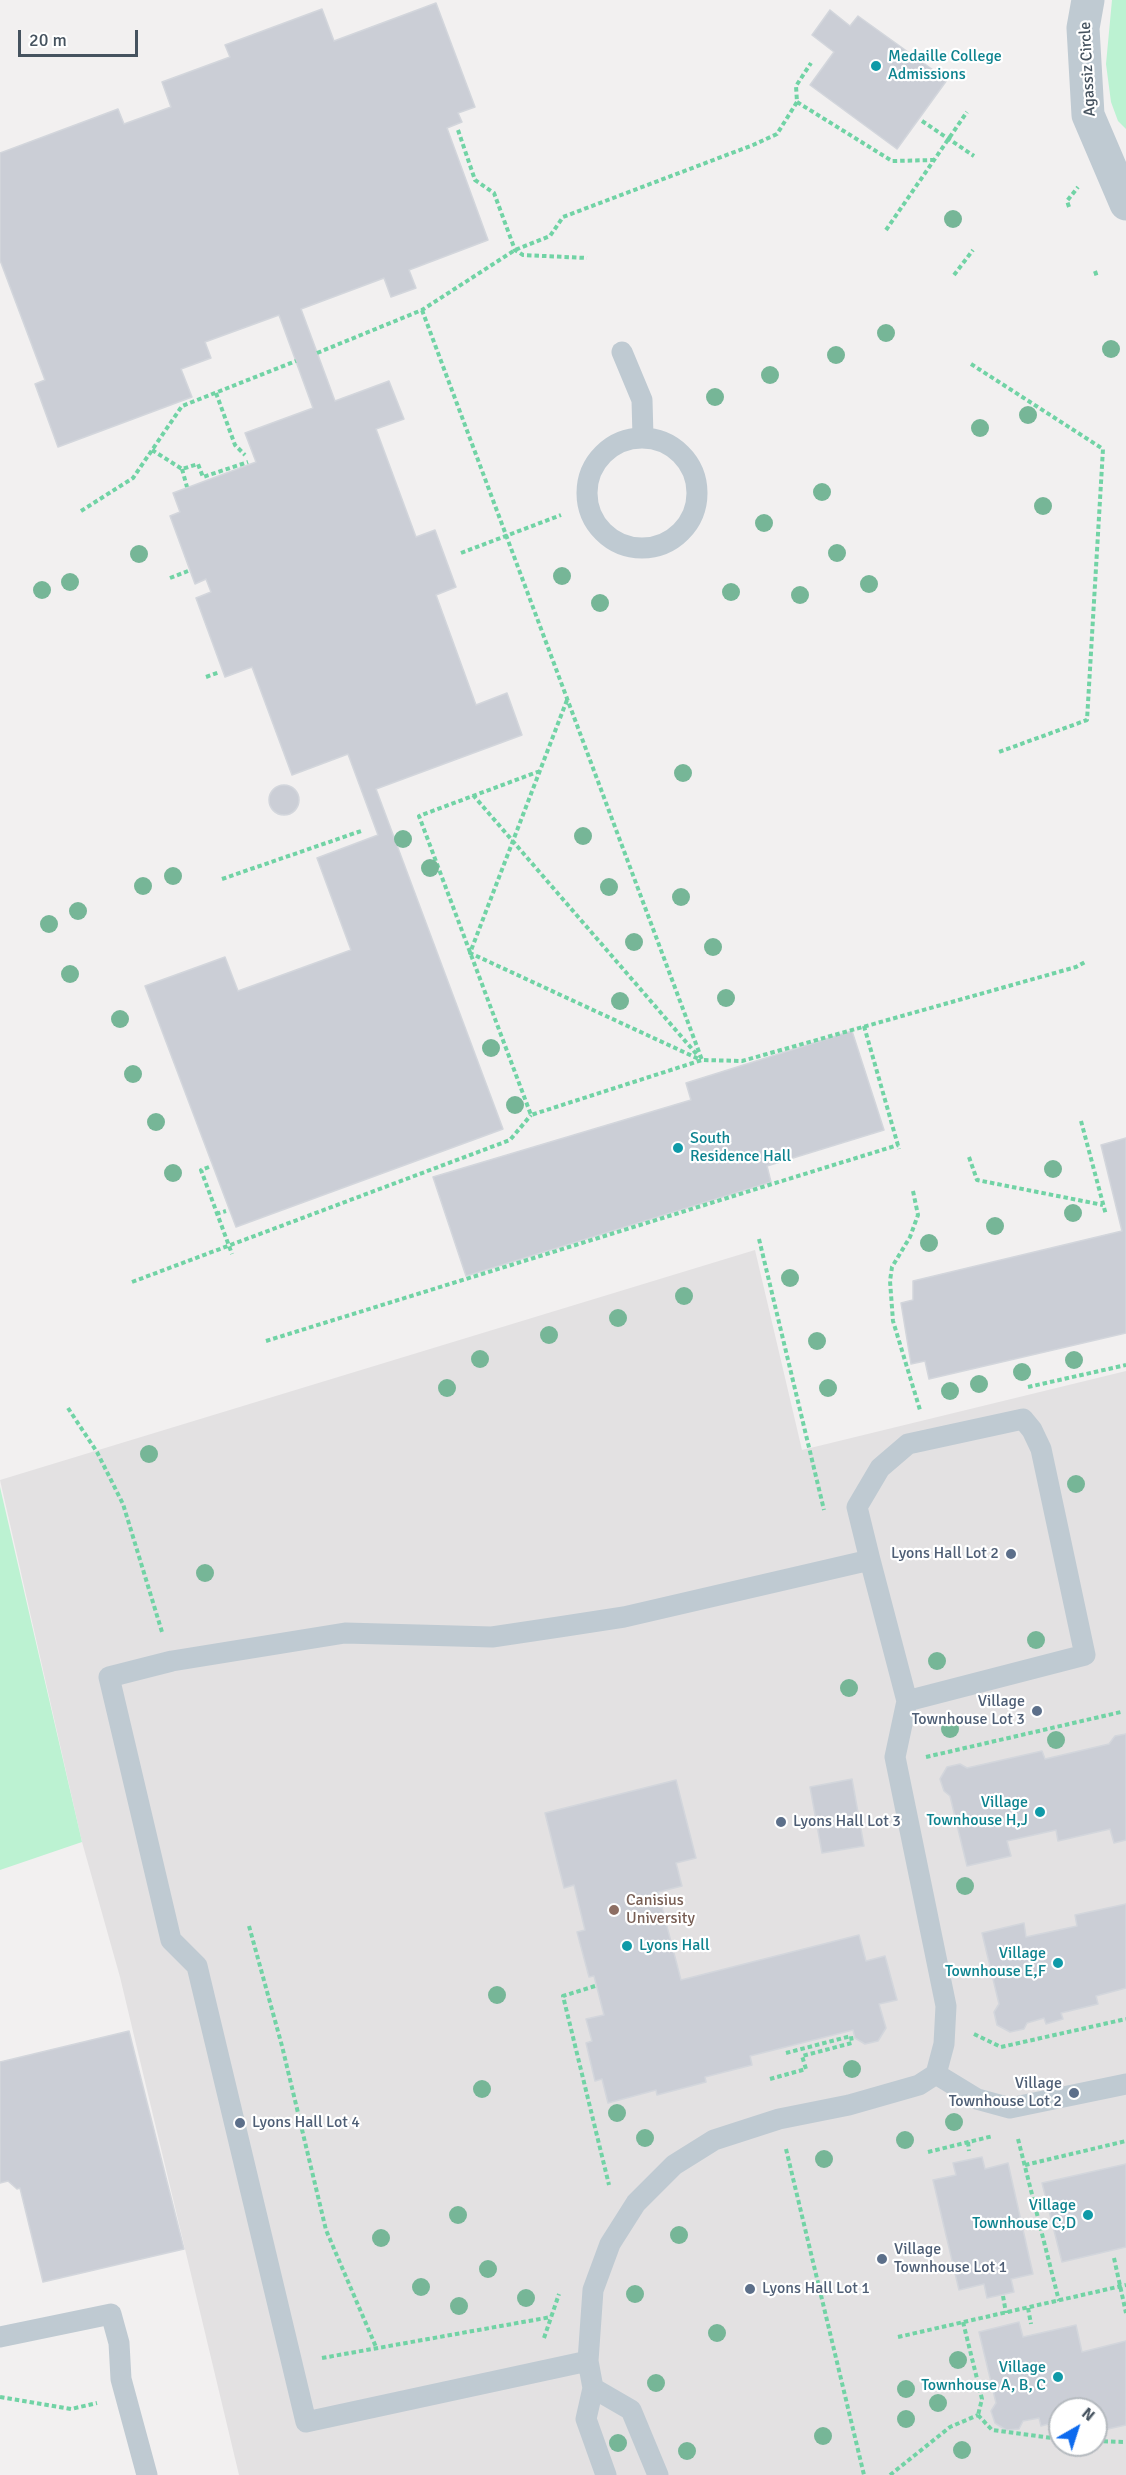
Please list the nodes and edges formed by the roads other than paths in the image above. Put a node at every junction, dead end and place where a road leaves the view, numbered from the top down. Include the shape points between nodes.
1 (1088, 0) edge
2 (1126, 202) edge
3 (622, 352) dead end
4 (642, 437) junction
5 (870, 1560) junction
6 (907, 1701) junction
7 (936, 2074) junction
8 (1126, 2084) edge
9 (0, 2337) edge
10 (588, 2361) junction
11 (593, 2388) junction
12 (147, 2475) edge
13 (606, 2475) edge
14 (658, 2475) edge

1 - 2 street, Agassiz Circle via 1083,28 1088,115
3 - 4 lane via 642,400
4 - 4 lane via 609,448 596,461 587,496 600,529 614,541 649,548 666,543 692,518 697,483 682,454 671,445
5 - 6 lane
5 - 6 lane via 858,1507 880,1468 908,1444 1023,1419 1041,1449 1085,1655
5 - 10 lane via 624,1617 537,1631 492,1637 345,1632 172,1661 109,1677 171,1940 197,1966 306,2422
6 - 7 lane via 895,1757 946,2006 944,2044
7 - 8 lane via 977,2099 1010,2108
7 - 10 lane via 919,2085 779,2119 714,2140 674,2165 636,2203 610,2244 593,2290
9 - 12 lane via 111,2314 119,2343 121,2379
10 - 11 lane
11 - 13 lane via 586,2419
11 - 14 lane via 631,2410

